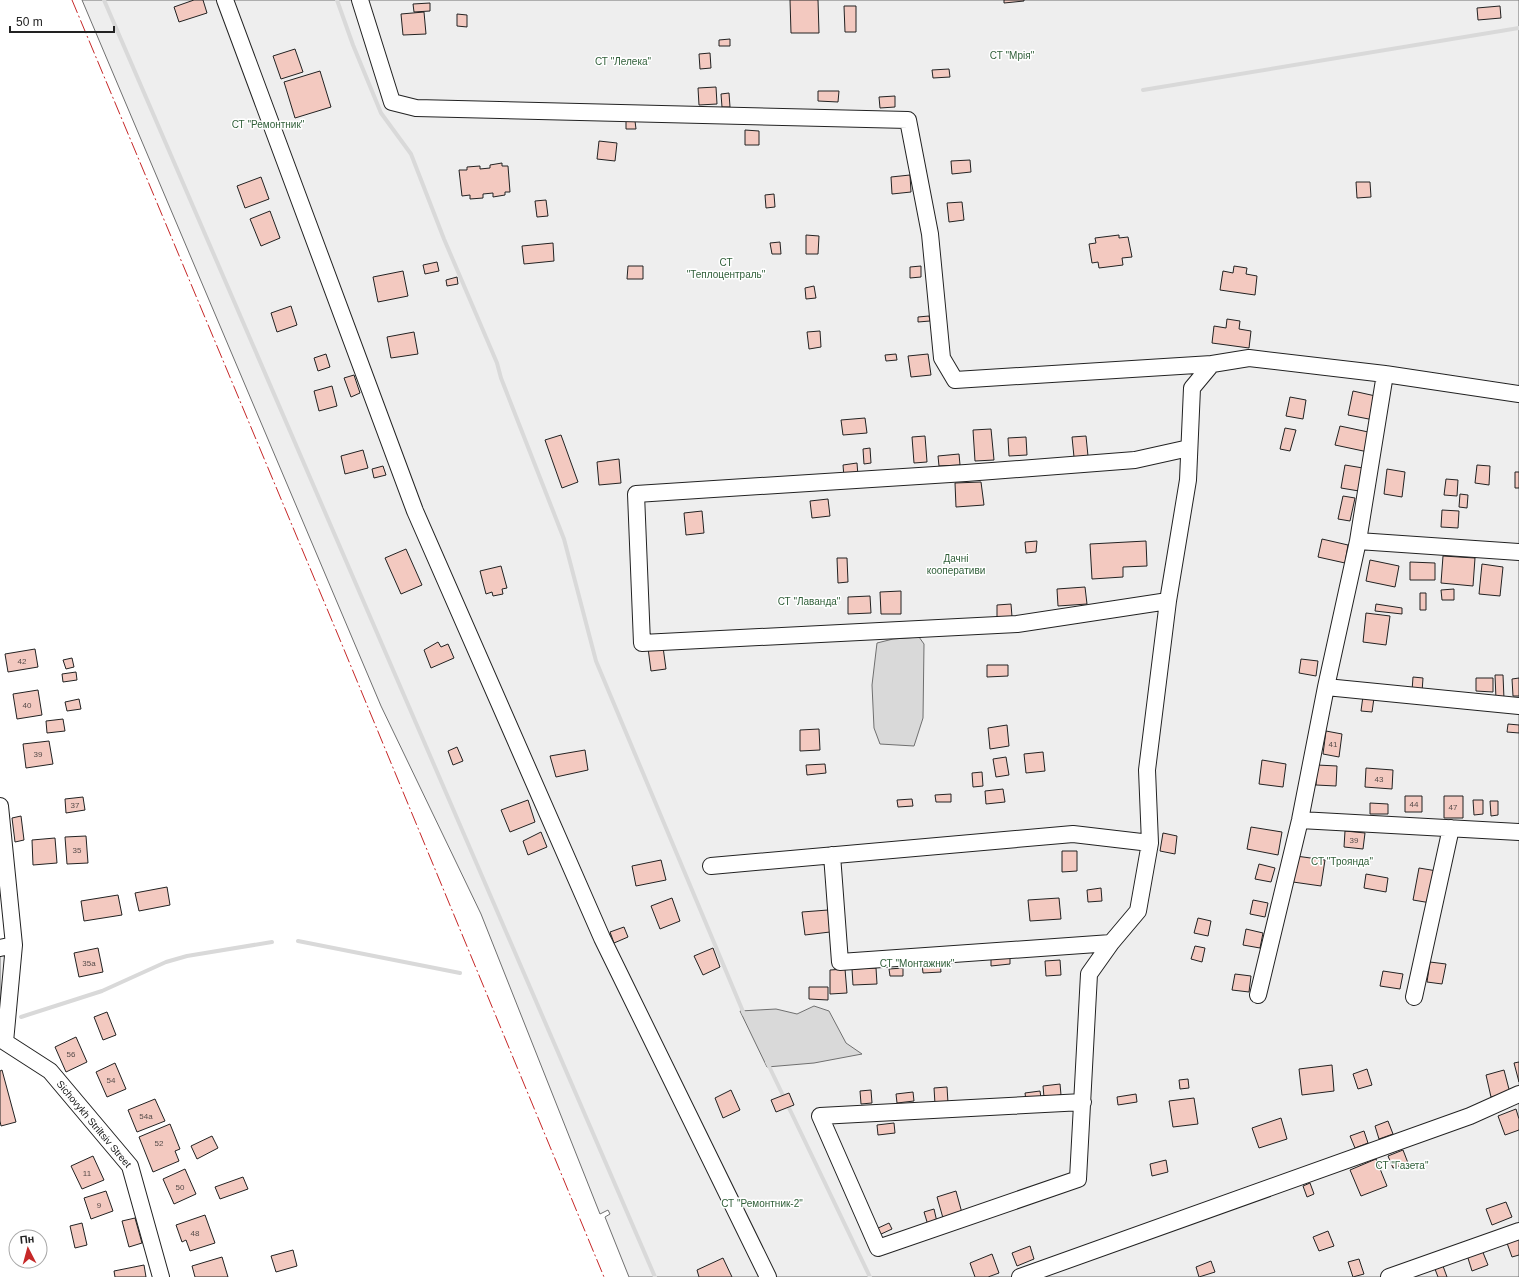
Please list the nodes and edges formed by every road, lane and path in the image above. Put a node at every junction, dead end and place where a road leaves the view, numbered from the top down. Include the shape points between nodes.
1 (225, 0) edge
2 (360, 0) edge
3 (1212, 364) junction
4 (1385, 374) junction
5 (1519, 394) edge
6 (1189, 448) junction
7 (1358, 541) junction
8 (1519, 552) edge
9 (1168, 601) junction
10 (1326, 687) junction
11 (1519, 706) edge
12 (0, 806) edge
13 (1300, 820) junction
14 (1451, 828) junction
15 (1519, 832) edge
16 (1150, 843) junction
17 (832, 855) junction
18 (712, 866) dead end
19 (1111, 943) junction
20 (7, 946) edge
21 (1258, 995) dead end
22 (1414, 996) dead end
23 (3, 1042) edge
24 (1519, 1094) edge
25 (1082, 1102) junction
26 (1519, 1231) edge
27 (161, 1277) edge
28 (768, 1277) edge
29 (1020, 1277) edge
30 (1389, 1277) edge

1 - 28 street via 418,518 602,938
2 - 3 street via 392,102 416,108 908,120 930,234 942,358 955,380
3 - 4 street via 1249,358
3 - 6 street via 1192,388
4 - 5 street
4 - 7 street
6 - 9 street via 1188,480
6 - 9 street via 1135,460 966,474 636,494 642,643 1016,624
7 - 8 street
7 - 10 street
9 - 16 street via 1147,770
10 - 11 street
10 - 13 street
12 - 20 street
13 - 14 street
13 - 21 street
14 - 15 street
14 - 22 street
16 - 17 street via 1072,834
16 - 19 street via 1138,911
17 - 18 street
17 - 19 street via 840,962
19 - 25 street via 1089,974
20 - 23 street
23 - 27 street, Sichovykh Striltsiv Street via 50,1071 130,1166
24 - 29 street via 1470,1116
25 - 25 street via 828,1116 820,1116 878,1248 1078,1179
26 - 30 street

